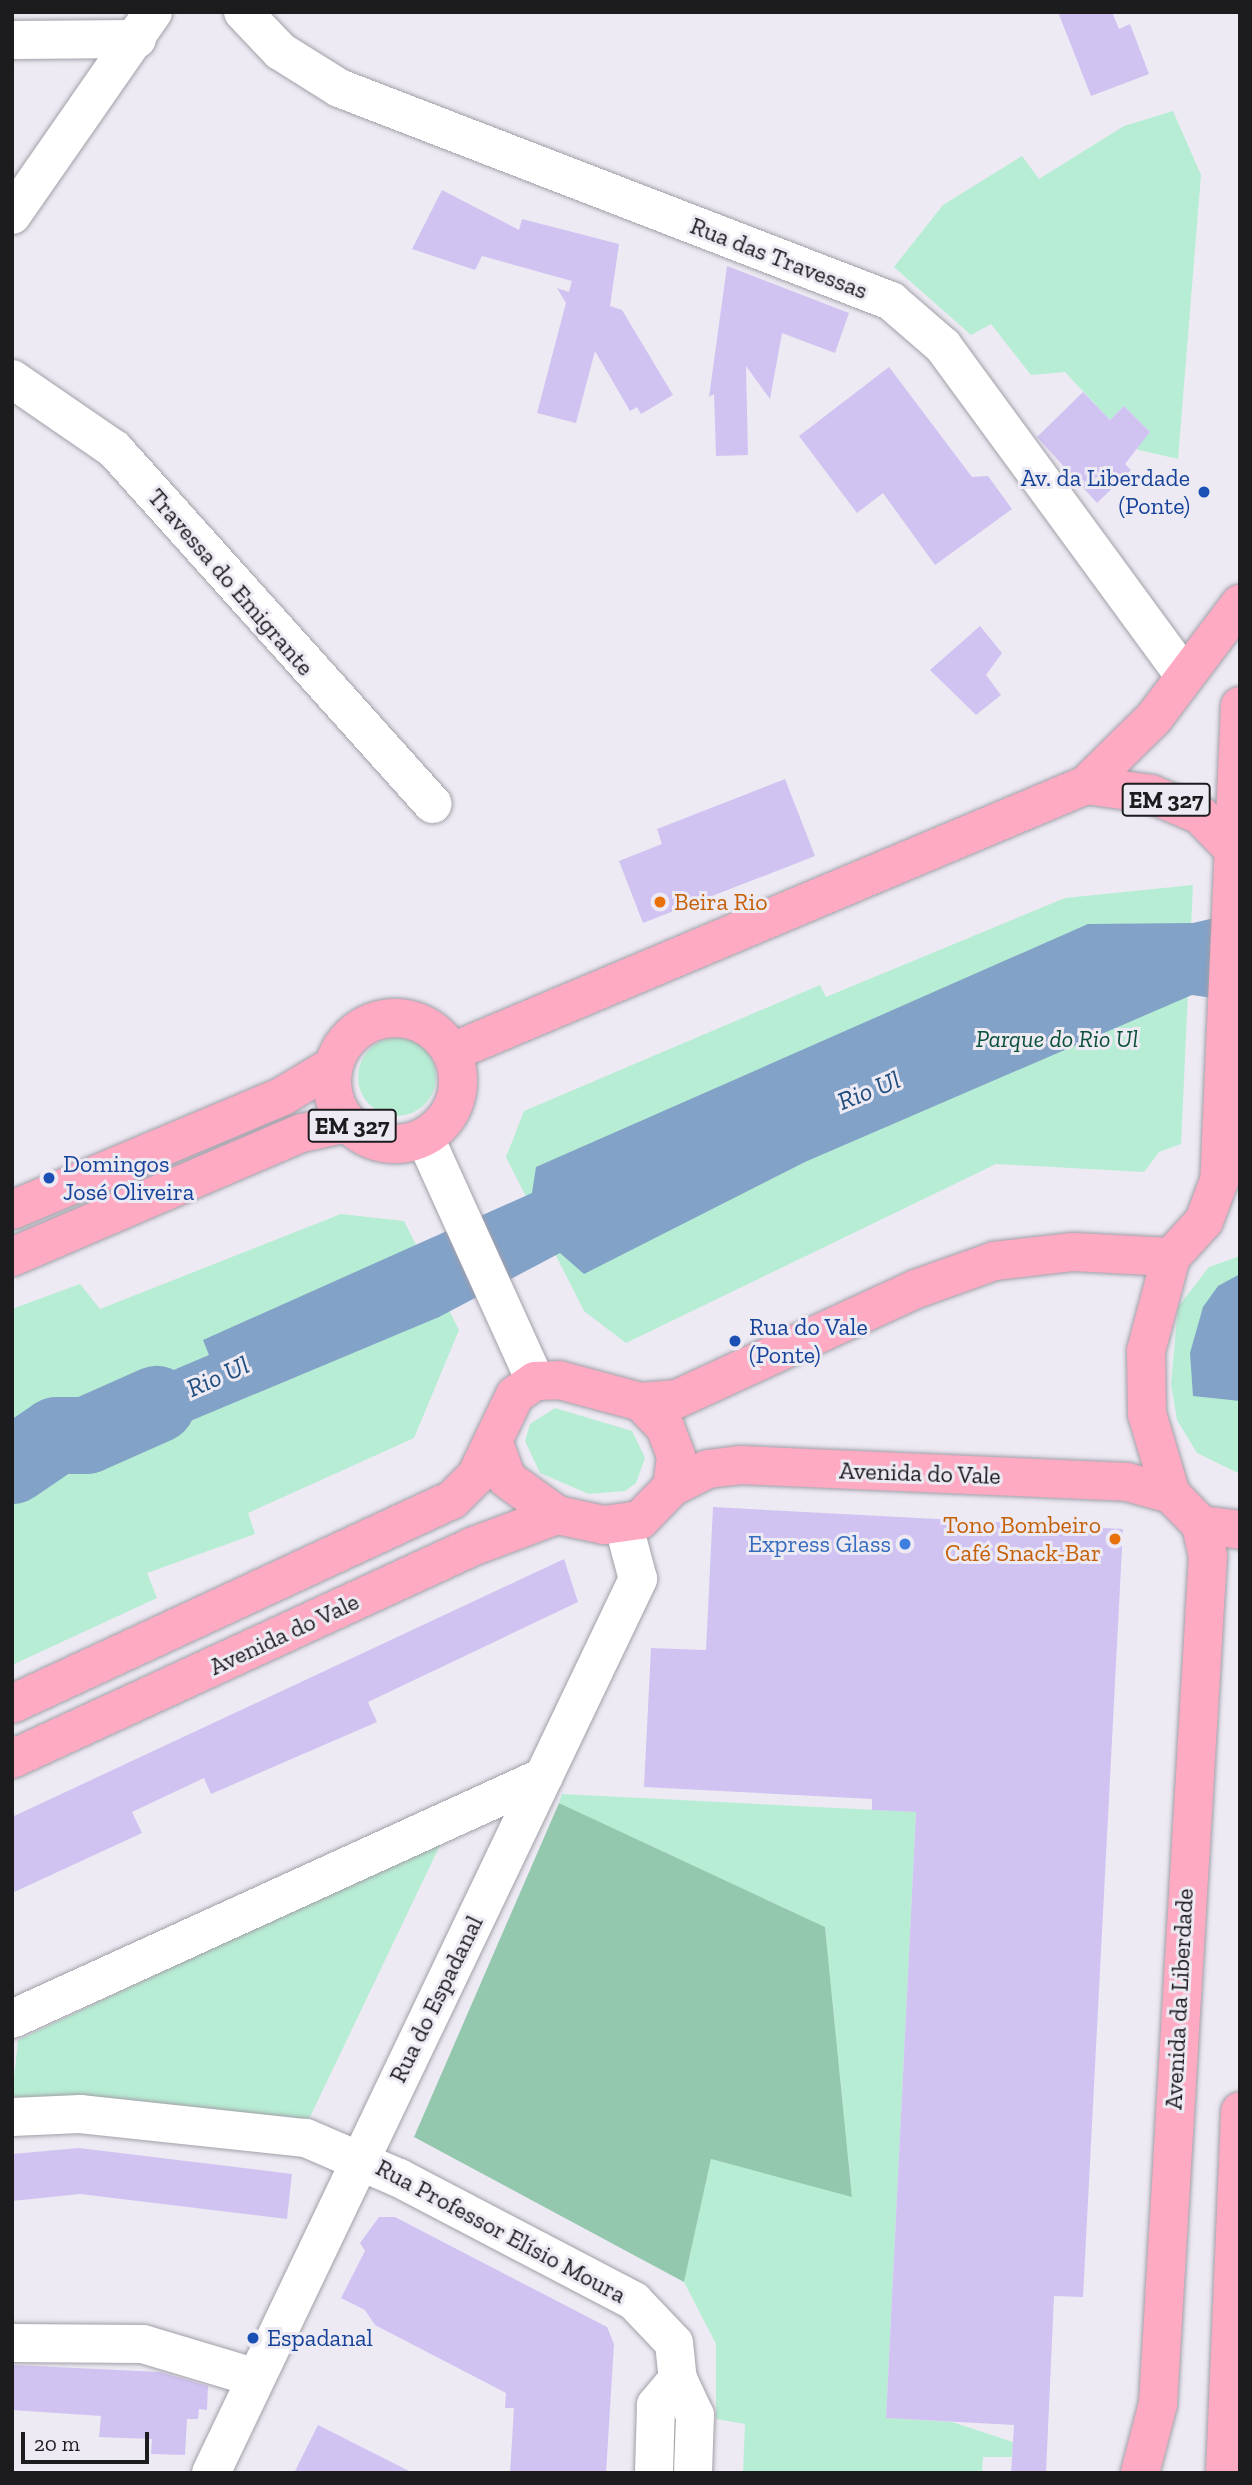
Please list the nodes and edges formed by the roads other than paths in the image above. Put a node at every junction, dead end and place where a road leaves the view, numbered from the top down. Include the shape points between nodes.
1 (243, 12) edge
2 (145, 26) edge
3 (12, 40) edge
4 (12, 215) edge
5 (12, 379) edge
6 (1240, 604) edge
7 (1183, 674) junction
8 (1240, 706) edge
9 (1086, 785) junction
10 (433, 804) dead end
11 (1231, 847) junction
12 (452, 1052) junction
13 (333, 1066) junction
14 (348, 1123) junction
15 (425, 1138) junction
16 (1240, 1208) edge
17 (12, 1210) edge
18 (1203, 1221) junction
19 (12, 1256) edge
20 (1171, 1257) junction
21 (535, 1381) junction
22 (641, 1402) junction
23 (494, 1443) junction
24 (672, 1487) junction
25 (1171, 1494) junction
26 (557, 1515) junction
27 (623, 1522) junction
28 (1201, 1525) junction
29 (1240, 1530) edge
30 (12, 1704) edge
31 (12, 1759) edge
32 (543, 1777) junction
33 (12, 2019) edge
34 (1240, 2111) edge
35 (12, 2117) edge
36 (359, 2157) junction
37 (12, 2343) edge
38 (253, 2377) junction
39 (678, 2379) junction
40 (211, 2473) edge
41 (654, 2473) edge
42 (693, 2473) edge
43 (1140, 2473) edge
44 (1225, 2473) edge

1 - 7 street, Rua das Travessas via 280,51 339,89 891,301 943,346
2 - 3 street
2 - 4 street
5 - 10 street, Travessa do Emigrante via 114,449
6 - 7 main road
7 - 9 main road, EM 327 via 1154,718
8 - 11 main road
9 - 11 main road, EM 327 via 1151,794 1200,815
9 - 12 main road, EM 327
11 - 18 main road via 1219,1181
12 - 13 main road, EM 327 via 420,1022 377,1020 349,1037
12 - 15 main road, EM 327 via 458,1081 452,1110
13 - 14 main road, EM 327 via 336,1106
13 - 17 main road, EM 327 via 283,1096
14 - 15 main road, EM 327 via 384,1144
14 - 19 main road, EM 327 via 302,1133
15 - 21 street
16 - 18 main road
18 - 20 main road
20 - 22 main road via 1073,1252 994,1261 916,1289 677,1398
20 - 25 main road via 1146,1350 1147,1415
21 - 22 main road via 559,1380
21 - 23 main road, Avenida do Vale via 514,1395
22 - 24 main road via 665,1427 676,1456
23 - 26 main road, Avenida do Vale via 507,1479
23 - 30 main road, Avenida do Vale via 452,1500
24 - 25 main road, Avenida do Vale via 708,1469 740,1465 1127,1482
24 - 27 main road, Avenida do Vale via 658,1508
25 - 28 main road
26 - 27 main road, Avenida do Vale via 604,1525
26 - 31 main road, Avenida do Vale via 474,1546
27 - 32 street, Rua do Espadanal via 638,1579
28 - 29 main road
28 - 43 main road, Avenida da Liberdade via 1208,1556 1158,2404
32 - 33 street
32 - 36 street, Rua do Espadanal
34 - 44 main road
35 - 36 street, Rua Professor Elísio Moura via 80,2114 306,2138
36 - 38 street, Rua do Espadanal
36 - 39 street, Rua Professor Elísio Moura via 635,2301 674,2343
37 - 38 street via 143,2344
38 - 40 street, Rua do Espadanal
39 - 41 street via 656,2405
39 - 42 street, Rua Professor Elísio Moura via 695,2414

